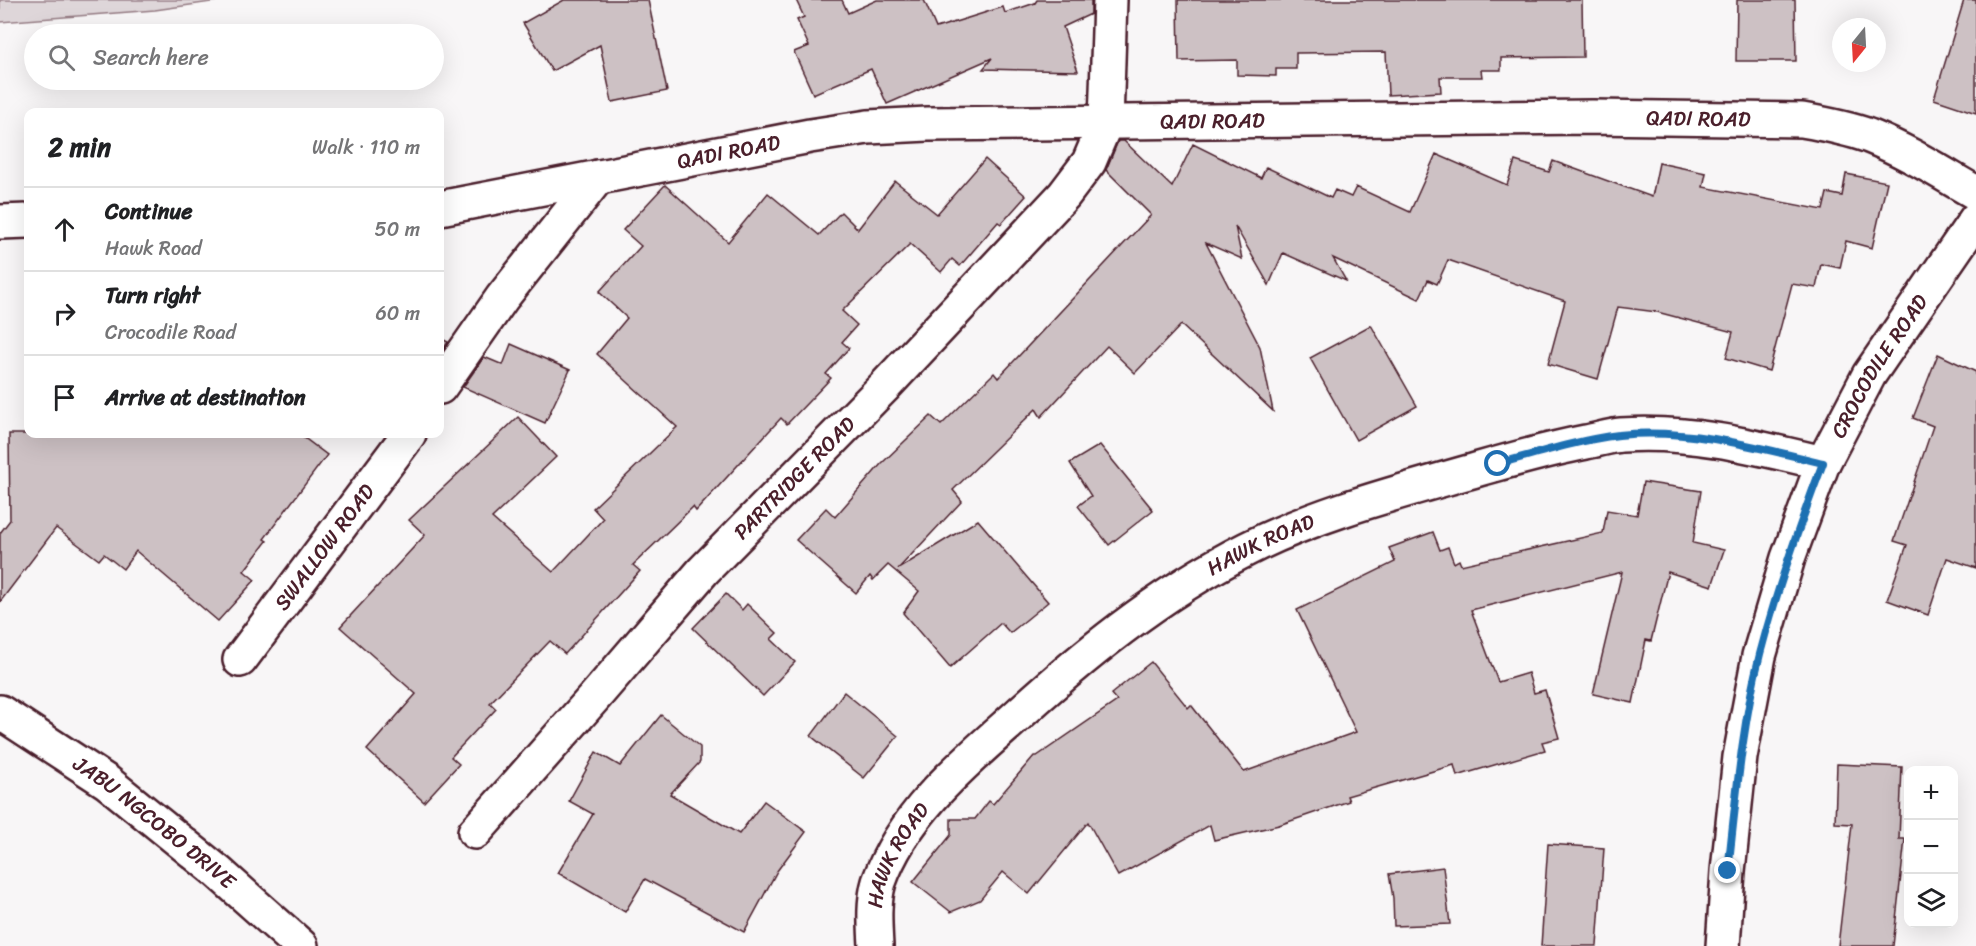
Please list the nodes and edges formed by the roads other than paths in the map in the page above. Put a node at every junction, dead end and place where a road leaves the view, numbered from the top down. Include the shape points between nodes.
1 (1110, 0) edge
2 (1106, 122) junction
3 (598, 177) junction
4 (1976, 193) edge
5 (444, 207) edge
6 (1976, 219) edge
7 (24, 221) edge
8 (0, 222) edge
9 (444, 380) edge
10 (405, 438) edge
11 (1823, 463) junction
12 (240, 660) dead end
13 (0, 712) edge
14 (475, 832) dead end
15 (301, 946) edge
16 (876, 946) edge
17 (1724, 946) edge

1 - 2 street
2 - 3 street, QADI ROAD via 868,127
2 - 4 street, QADI ROAD via 1592,117 1802,120 1869,136
2 - 14 street, PARTRIDGE ROAD via 1089,162 1064,195 884,387 703,571
3 - 5 street, QADI ROAD
3 - 9 street via 502,298
6 - 11 street, CROCODILE ROAD via 1869,375
7 - 8 street
10 - 12 street, SWALLOW ROAD
11 - 16 street, HAWK ROAD via 1712,438 1619,435 1556,448 1386,496 1307,522 1246,549 1151,606 1092,651 948,780 913,819 878,885
11 - 17 street, CROCODILE ROAD via 1788,558 1759,656 1740,757
13 - 15 street, JABU NGCOBO DRIVE via 106,782 218,872

